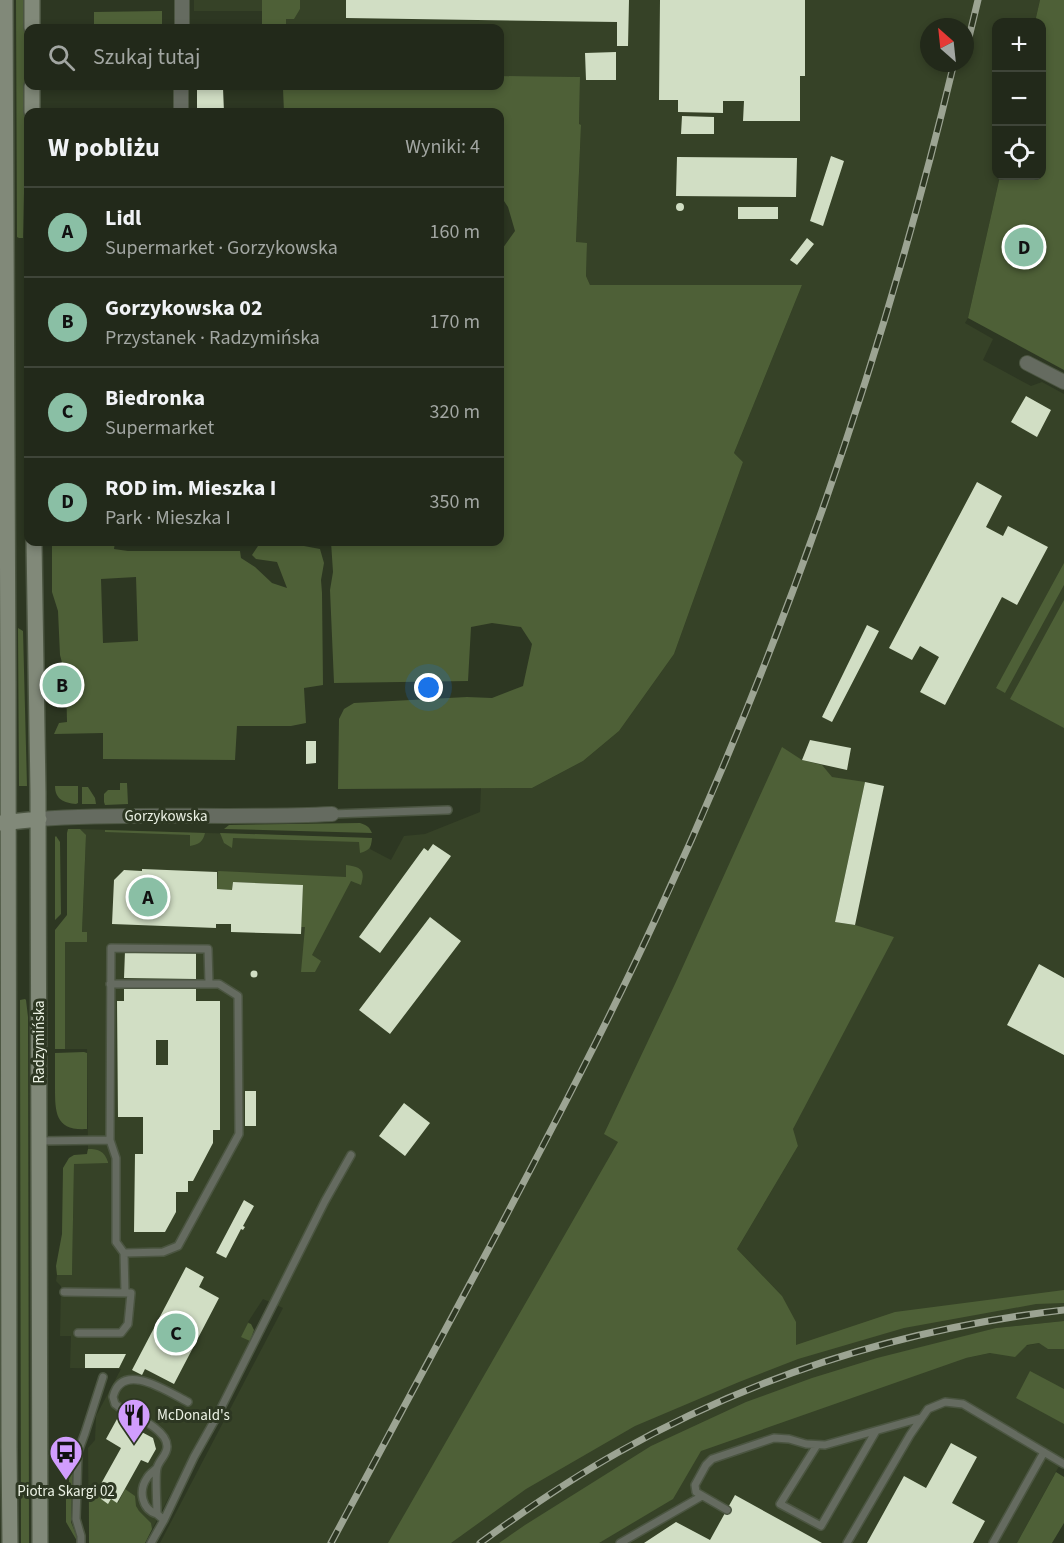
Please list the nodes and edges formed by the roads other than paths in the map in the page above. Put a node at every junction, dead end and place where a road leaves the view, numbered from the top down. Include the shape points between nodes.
1 (32, 0) edge
2 (182, 0) edge
3 (3, 4) edge
4 (32, 24) edge
5 (182, 24) edge
6 (32, 90) edge
7 (181, 90) edge
8 (32, 108) edge
9 (181, 108) edge
10 (1027, 363) dead end
11 (1064, 382) edge
12 (34, 546) edge
13 (35, 618) junction
14 (7, 619) junction
15 (4, 680) edge
16 (448, 810) dead end
17 (332, 814) joint
18 (39, 819) junction
19 (4, 822) edge
20 (209, 983) junction
21 (110, 984) junction
22 (110, 1140) junction
23 (39, 1142) junction
24 (351, 1155) dead end
25 (4, 1180) edge
26 (124, 1253) junction
27 (64, 1292) dead end
28 (125, 1292) junction
29 (78, 1333) dead end
30 (103, 1377) dead end
31 (188, 1402) dead end
32 (921, 1418) junction
33 (876, 1431) junction
34 (817, 1444) junction
35 (1044, 1452) junction
36 (1064, 1464) edge
37 (157, 1468) junction
38 (702, 1496) junction
39 (727, 1510) dead end
40 (157, 1514) junction
41 (164, 1520) junction
42 (10, 1543) edge
43 (40, 1543) edge
44 (81, 1543) edge
45 (151, 1543) edge
46 (620, 1543) edge
47 (847, 1543) edge
48 (993, 1543) edge

1 - 4 main road
2 - 5 street
3 - 14 main road, Radzymińska
6 - 8 main road
7 - 9 street
10 - 11 street
12 - 13 main road, Radzymińska
13 - 14 main road
13 - 18 main road, Radzymińska
14 - 15 main road, Radzymińska
15 - 19 main road, Radzymińska
16 - 17 lane
17 - 18 street, Gorzykowska
18 - 19 main road, Gorzykowska
18 - 23 main road, Radzymińska
19 - 25 main road, Radzymińska
20 - 21 lane
20 - 21 lane via 208,949 111,948
20 - 26 lane via 219,984 238,996 239,1134 178,1246 163,1252
21 - 22 lane
22 - 23 lane
22 - 26 lane via 116,1158 117,1242
23 - 43 main road, Radzymińska
24 - 41 lane
25 - 42 main road, Radzymińska
26 - 28 lane
27 - 28 lane
28 - 29 lane via 131,1293 128,1324 121,1333
30 - 44 lane via 78,1452 76,1519
31 - 37 lane via 140,1380 124,1382 114,1392 115,1404 164,1436 166,1451
32 - 33 lane
32 - 35 lane via 928,1408 945,1402 963,1404
32 - 47 lane
33 - 34 lane
33 - 34 lane via 820,1526 780,1504
34 - 38 lane via 774,1438 712,1459 695,1485
35 - 36 lane
35 - 48 lane
37 - 40 lane
37 - 40 lane via 146,1479 143,1491 144,1505
38 - 39 lane
38 - 46 lane
40 - 41 lane
41 - 45 lane

